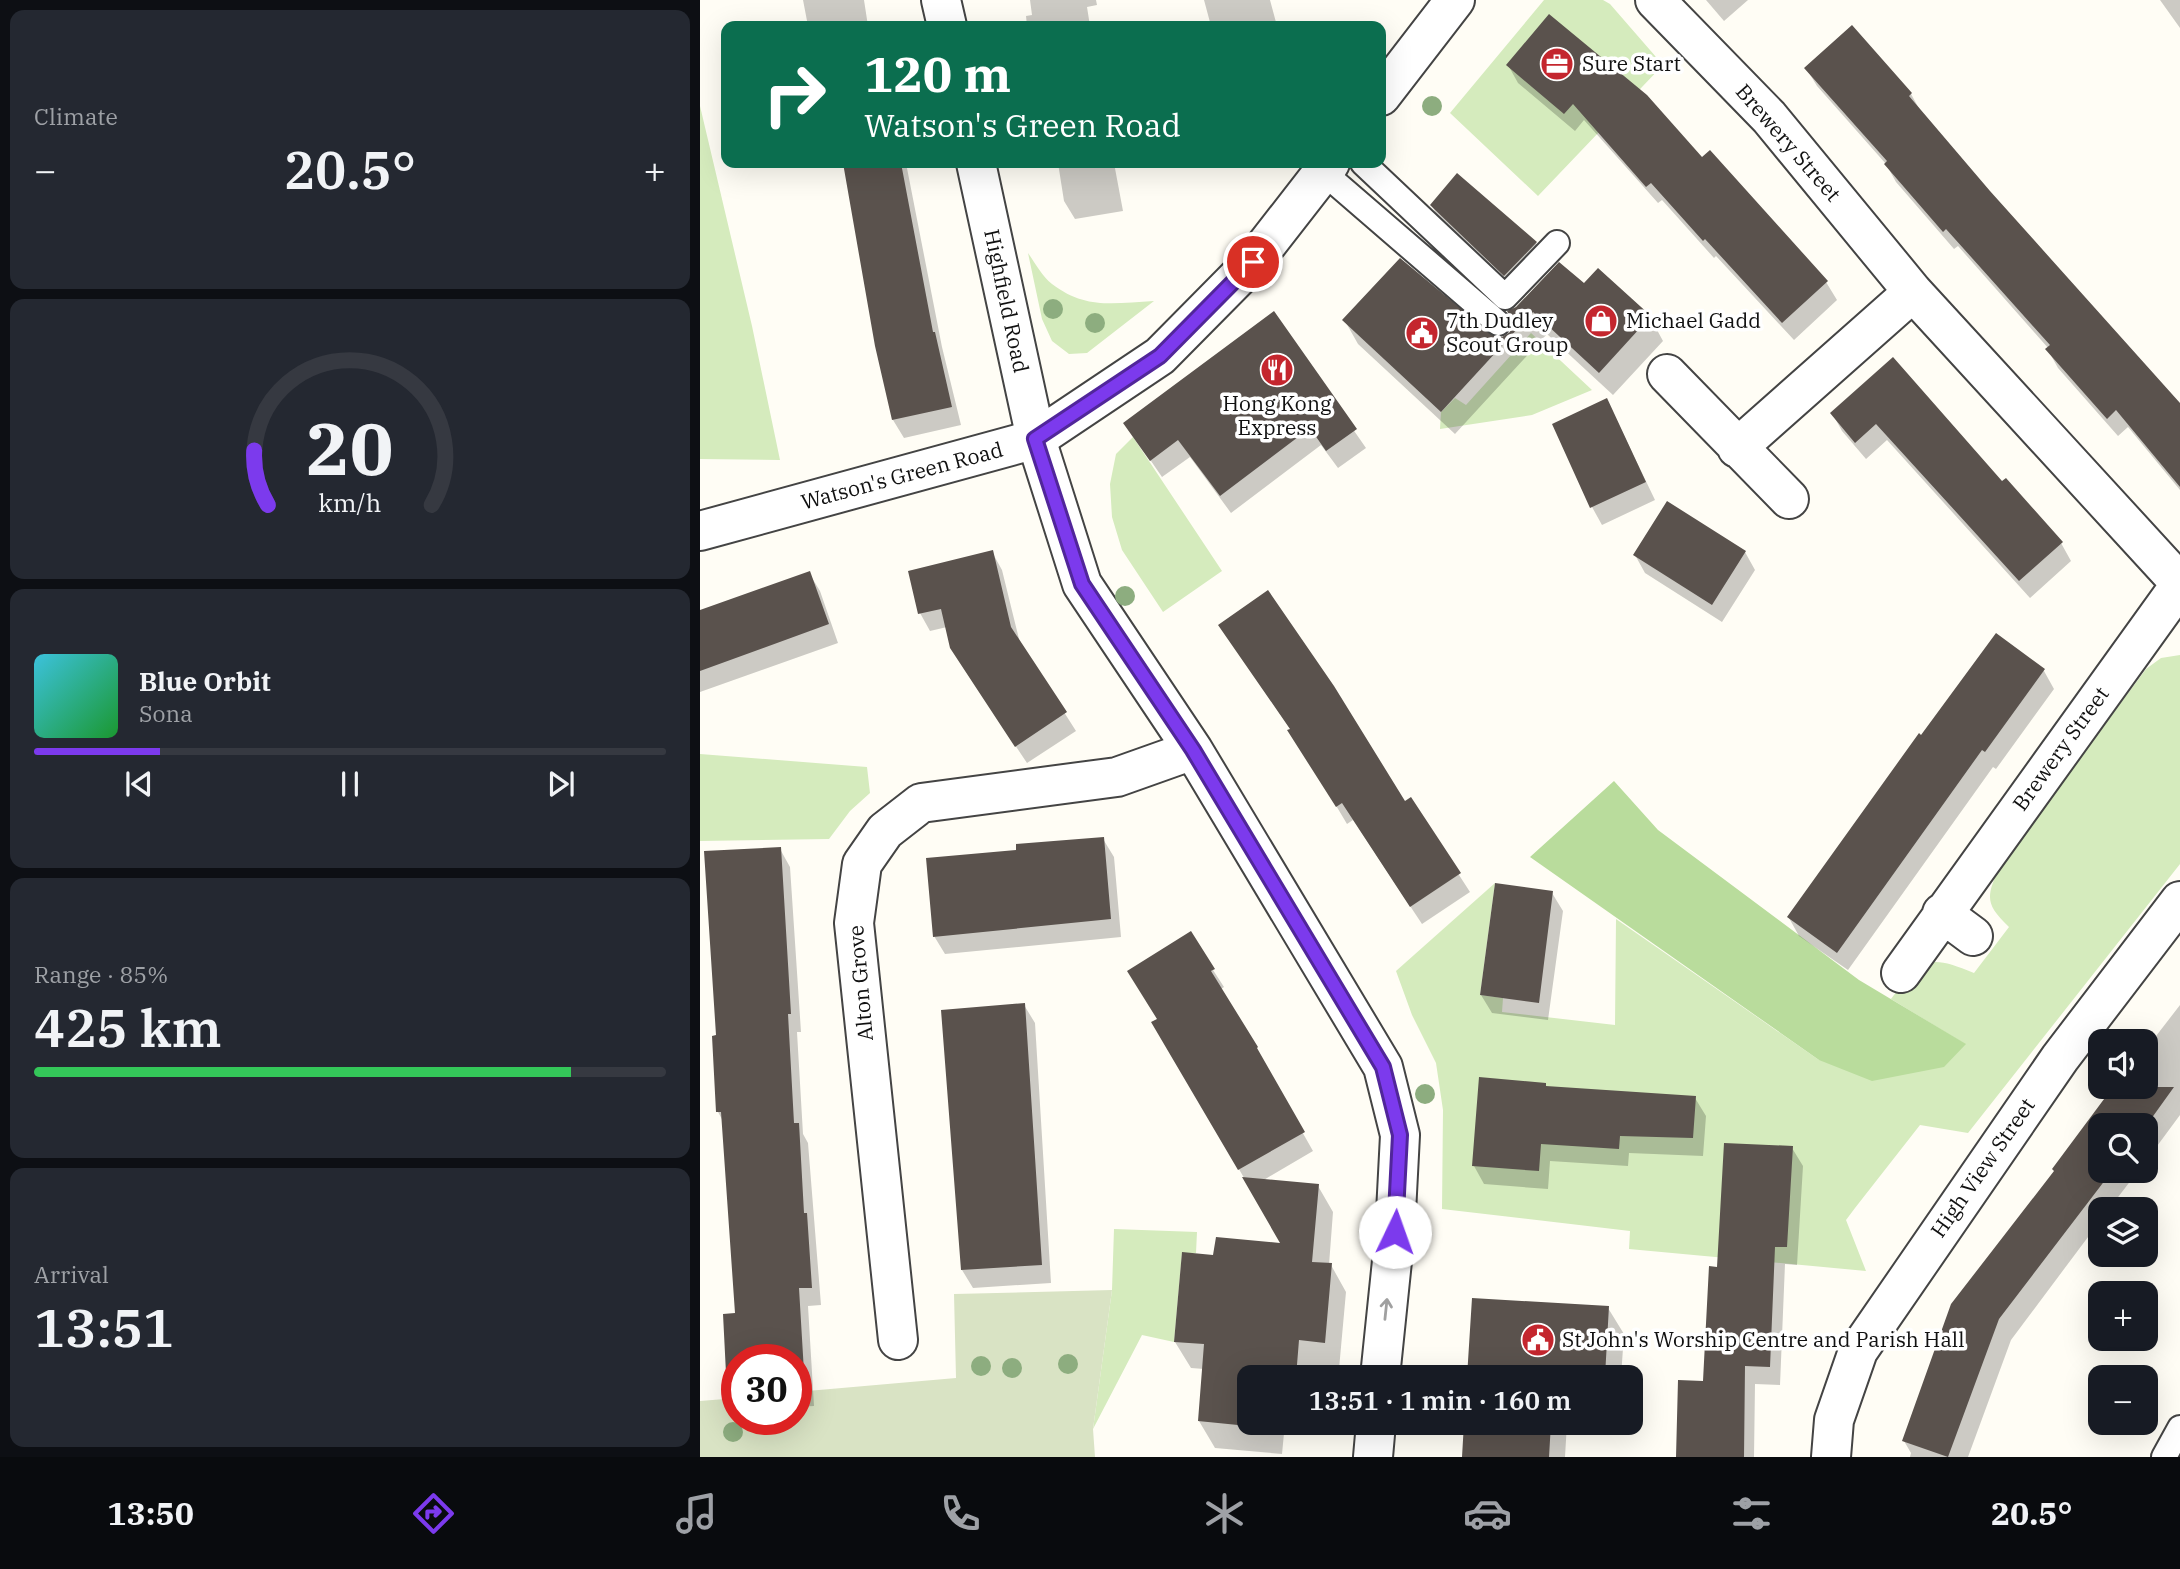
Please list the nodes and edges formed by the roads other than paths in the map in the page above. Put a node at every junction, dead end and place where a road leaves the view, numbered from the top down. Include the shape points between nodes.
1 (942, 0) edge
2 (1455, 0) edge
3 (1656, 0) edge
4 (946, 21) edge
5 (1386, 90) edge
6 (977, 168) edge
7 (1326, 168) edge
8 (1368, 168) edge
9 (1557, 243) dead end
10 (1913, 292) junction
11 (1498, 323) dead end
12 (1667, 374) dead end
13 (1035, 439) junction
14 (1737, 448) junction
15 (1788, 499) dead end
16 (700, 531) edge
17 (2180, 584) edge
18 (1193, 750) junction
19 (2180, 901) edge
20 (1942, 913) junction
21 (1973, 936) dead end
22 (1900, 973) dead end
23 (898, 1340) dead end
24 (1381, 1365) edge
25 (2180, 1428) edge
26 (1375, 1435) edge
27 (1373, 1457) edge
28 (1830, 1457) edge
29 (2164, 1457) edge

1 - 4 street
2 - 5 street
3 - 10 street, Brewery Street via 1769,117
6 - 13 street, Highfield Road
7 - 11 lane
7 - 13 street, Watson's Green Road via 1253,262 1160,356
8 - 9 lane via 1505,297
10 - 14 street
10 - 17 street, Brewery Street
12 - 14 street
13 - 16 street, Watson's Green Road
13 - 18 street, Highfield Road via 1082,584
14 - 15 street
17 - 20 street, Brewery Street
18 - 23 street, Alton Grove via 1117,777 921,803 885,831 862,864 854,923
24 -> 18 street, Highfield Road via 1400,1135 1383,1067
19 - 28 street, High View Street via 2060,1058 1858,1351 1834,1420
20 - 21 street
20 - 22 street, Brewery Street
25 - 29 lane
26 - 27 street

